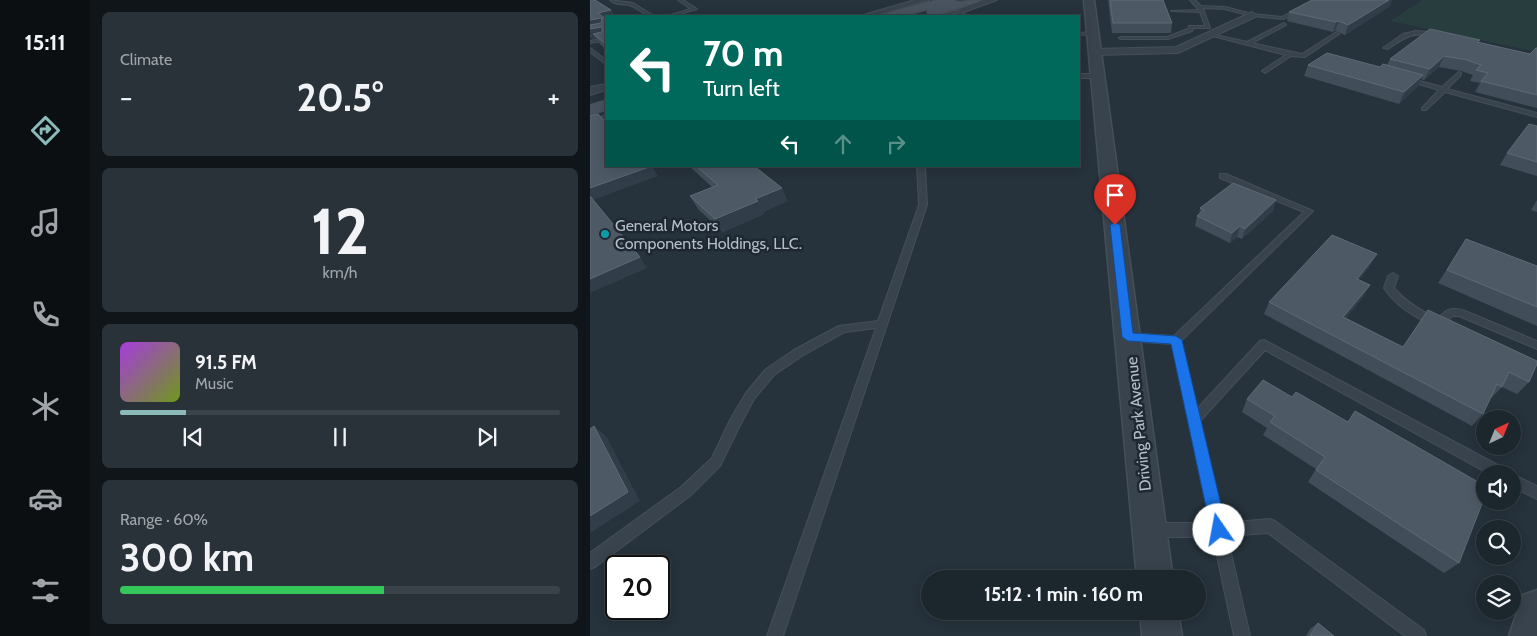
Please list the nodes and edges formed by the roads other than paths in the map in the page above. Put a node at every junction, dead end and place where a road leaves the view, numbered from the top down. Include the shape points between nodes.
1 (612, 0) edge
2 (680, 0) edge
3 (925, 0) edge
4 (950, 0) edge
5 (974, 0) edge
6 (993, 0) edge
7 (1089, 0) edge
8 (1192, 0) edge
9 (1319, 0) edge
10 (632, 2) edge
11 (1200, 9) junction
12 (958, 11) junction
13 (1173, 12) dead end
14 (651, 15) edge
15 (679, 15) edge
16 (869, 15) edge
17 (895, 15) edge
18 (921, 15) edge
19 (944, 15) edge
20 (966, 15) edge
21 (1252, 15) junction
22 (1284, 24) dead end
23 (1212, 31) junction
24 (1338, 34) edge
25 (1445, 36) edge
26 (1121, 38) edge
27 (605, 39) edge
28 (1089, 40) edge
29 (590, 42) edge
30 (1247, 44) junction
31 (1386, 48) dead end
32 (590, 50) edge
33 (1289, 55) junction
34 (605, 61) edge
35 (1265, 71) dead end
36 (1459, 74) edge
37 (1088, 76) edge
38 (1397, 76) edge
39 (605, 86) edge
40 (1443, 89) junction
41 (590, 91) edge
42 (605, 96) edge
43 (590, 100) edge
44 (605, 105) edge
45 (1424, 109) dead end
46 (590, 110) edge
47 (1537, 115) edge
48 (605, 117) edge
49 (590, 122) edge
50 (921, 167) edge
51 (1223, 176) dead end
52 (1393, 276) dead end
53 (881, 324) junction
54 (1128, 337) junction
55 (1176, 340) junction
56 (1537, 345) edge
57 (1194, 420) junction
58 (1486, 465) edge
59 (1521, 485) edge
60 (1537, 493) edge
61 (1150, 530) junction
62 (1219, 530) junction
63 (590, 562) edge
64 (1154, 570) edge
65 (1537, 609) edge
66 (1160, 620) edge
67 (776, 636) edge
68 (1162, 636) edge
69 (1242, 636) edge
70 (1418, 636) edge
71 (1529, 636) edge

1 - 10 lane via 616,3
2 - 15 lane via 695,9
3 - 16 street
4 - 17 main road
5 - 18 main road
6 - 12 street
7 - 28 street, Driving Park Avenue
8 - 11 lane
9 - 21 lane via 1283,18
10 - 14 lane
11 - 13 lane
11 - 21 lane via 1225,8
11 - 23 lane
12 - 19 lane
12 - 20 lane
21 - 23 street
22 - 30 lane
23 - 26 lane via 1190,25 1190,30 1168,38
23 - 28 street via 1186,47 1168,52
23 - 30 lane
24 - 33 lane via 1303,56
25 - 31 lane via 1413,31
27 - 29 lane
28 - 37 street, Driving Park Avenue
30 - 33 lane
32 - 34 lane
33 - 35 lane
36 - 40 lane
37 - 54 street, Driving Park Avenue
38 - 40 lane
39 - 41 street
40 - 45 lane
40 - 47 lane
42 - 43 main road
44 - 46 main road
48 - 49 lane
50 - 53 lane via 923,205
51 - 55 lane via 1309,211
52 - 56 lane via 1389,288 1398,301 1412,311 1444,326 1446,314 1452,311 1461,313
53 - 63 lane via 843,329 770,372 750,396 716,462 686,491
53 - 67 lane
54 - 55 lane
54 - 61 street, Driving Park Avenue
55 - 57 lane
57 - 58 lane via 1264,344
57 - 62 lane
59 - 60 lane
61 - 62 lane
61 - 64 street, Driving Park Avenue
62 - 69 lane
62 - 70 lane via 1270,526
65 - 71 street
66 - 68 street

